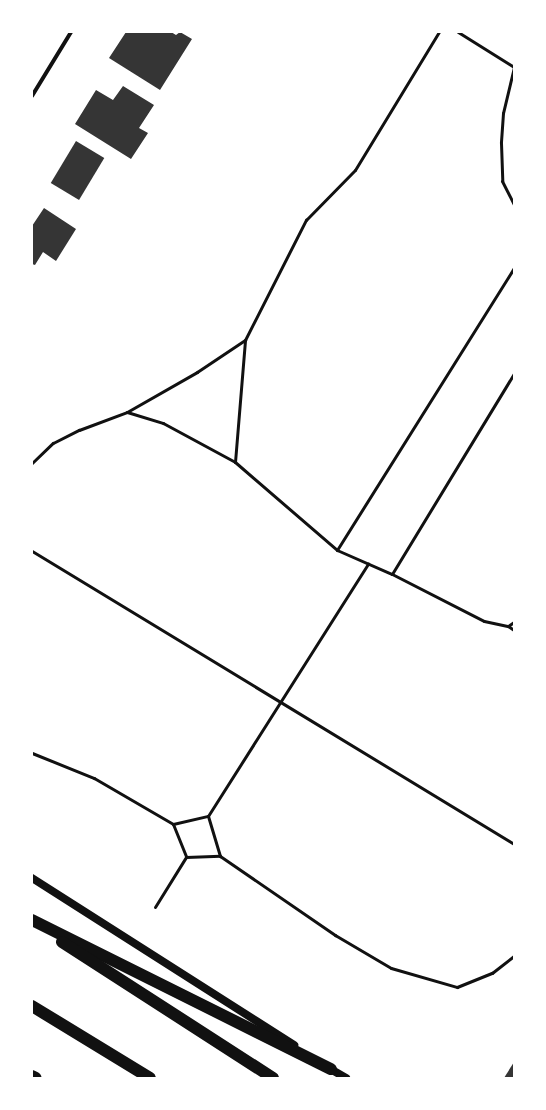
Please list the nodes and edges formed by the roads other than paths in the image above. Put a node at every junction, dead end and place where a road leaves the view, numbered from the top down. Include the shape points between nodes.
1 (71, 32) edge
2 (439, 32) edge
3 (458, 32) edge
4 (514, 67) edge
5 (32, 96) edge
6 (514, 205) edge
7 (514, 268) edge
8 (245, 340) junction
9 (514, 373) edge
10 (127, 412) junction
11 (235, 462) junction
12 (32, 463) edge
13 (336, 550) junction
14 (32, 551) edge
15 (368, 564) junction
16 (392, 574) junction
17 (514, 622) edge
18 (508, 626) junction
19 (514, 630) edge
20 (280, 702) junction
21 (32, 752) edge
22 (208, 816) junction
23 (172, 824) junction
24 (514, 844) edge
25 (220, 856) junction
26 (186, 857) junction
27 (32, 878) edge
28 (155, 907) dead end
29 (32, 920) edge
30 (32, 923) edge
31 (514, 956) edge
32 (32, 1006) edge
33 (331, 1069) junction
34 (32, 1076) edge
35 (36, 1078) edge
36 (150, 1078) edge
37 (273, 1078) edge
38 (346, 1078) edge

1 - 5 street
2 - 8 lane via 355,170 306,220
3 - 4 lane
4 - 6 lane via 503,113 501,143 502,181
7 - 13 lane
8 - 10 lane
8 - 11 lane
9 - 16 lane
10 - 11 lane via 163,423
10 - 12 lane via 53,443
11 - 13 lane
13 - 15 lane
14 - 20 lane
15 - 16 lane
15 - 20 lane
16 - 18 lane via 484,621
17 - 18 lane
18 - 19 lane
20 - 22 lane
20 - 24 lane
21 - 23 lane via 94,778
22 - 23 lane
22 - 25 lane
23 - 26 lane
25 - 26 lane
25 - 31 lane via 335,935 391,968 457,986 492,973
26 - 28 lane
27 - 33 main road
29 - 33 highway
30 - 37 highway
32 - 36 highway
33 - 38 main road
34 - 35 highway

